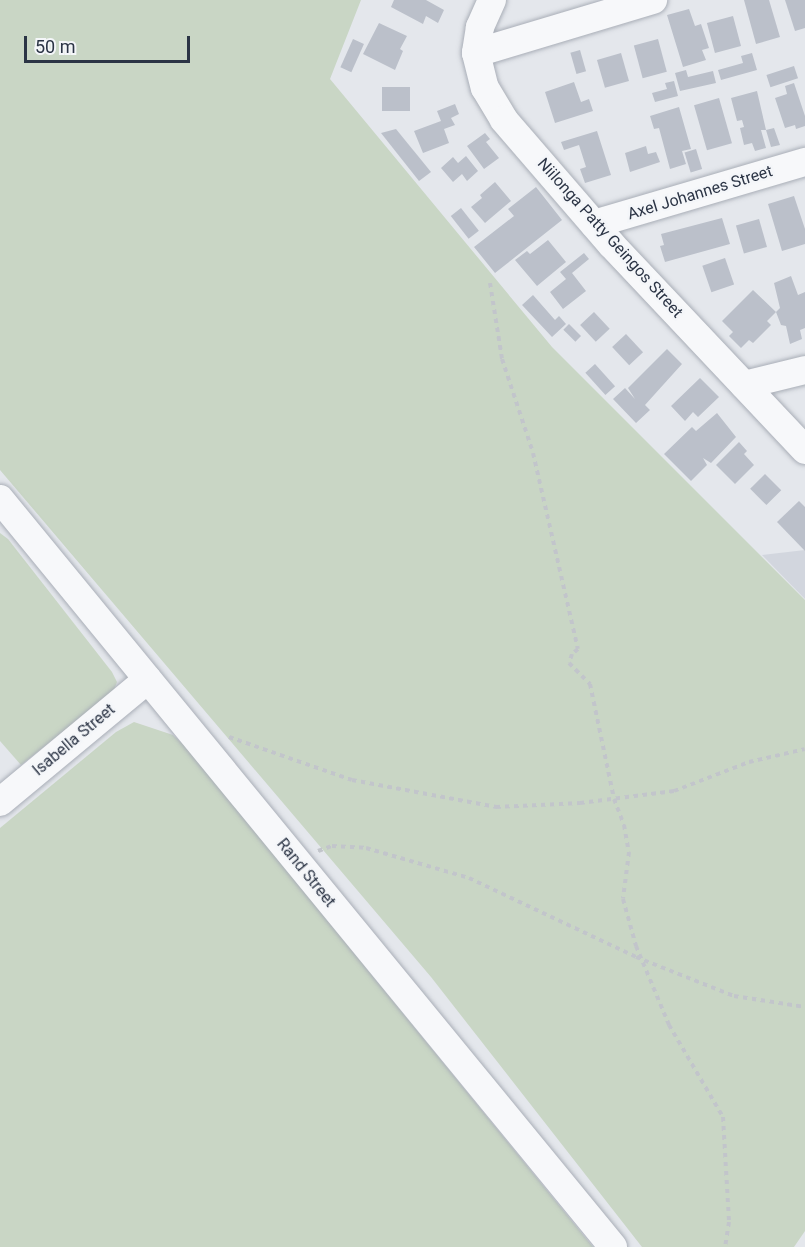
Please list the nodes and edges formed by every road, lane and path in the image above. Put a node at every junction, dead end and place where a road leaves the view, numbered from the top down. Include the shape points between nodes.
1 (492, 0) edge
2 (653, 0) edge
3 (476, 53) junction
4 (805, 162) edge
5 (594, 224) junction
6 (490, 283) dead end
7 (805, 370) edge
8 (744, 385) junction
9 (805, 450) edge
10 (0, 498) edge
11 (148, 679) junction
12 (219, 733) dead end
13 (805, 749) edge
14 (614, 799) junction
15 (0, 801) edge
16 (315, 852) dead end
17 (641, 959) junction
18 (805, 1007) edge
19 (613, 1247) edge
20 (725, 1247) edge

1 - 3 street, Niilonga Patty Geingos Street via 480,27
2 - 3 street
3 - 5 street, Niilonga Patty Geingos Street via 485,88 504,120
4 - 5 street, Axel Johannes Street
5 - 8 street, Niilonga Patty Geingos Street
6 - 14 path via 502,359 533,453 578,649 569,663 590,684
7 - 8 street
8 - 9 street, Niilonga Patty Geingos Street
10 - 11 street, Rand Street
11 - 15 street, Isabella Street
11 - 19 street, Rand Street
12 - 14 path via 352,780 496,807
13 - 14 path via 748,762 674,791
14 - 17 path via 629,852 623,899
16 - 17 path via 332,846 366,848 469,878
17 - 18 path via 734,996
17 - 20 path via 679,1045 695,1065 723,1117 729,1222

